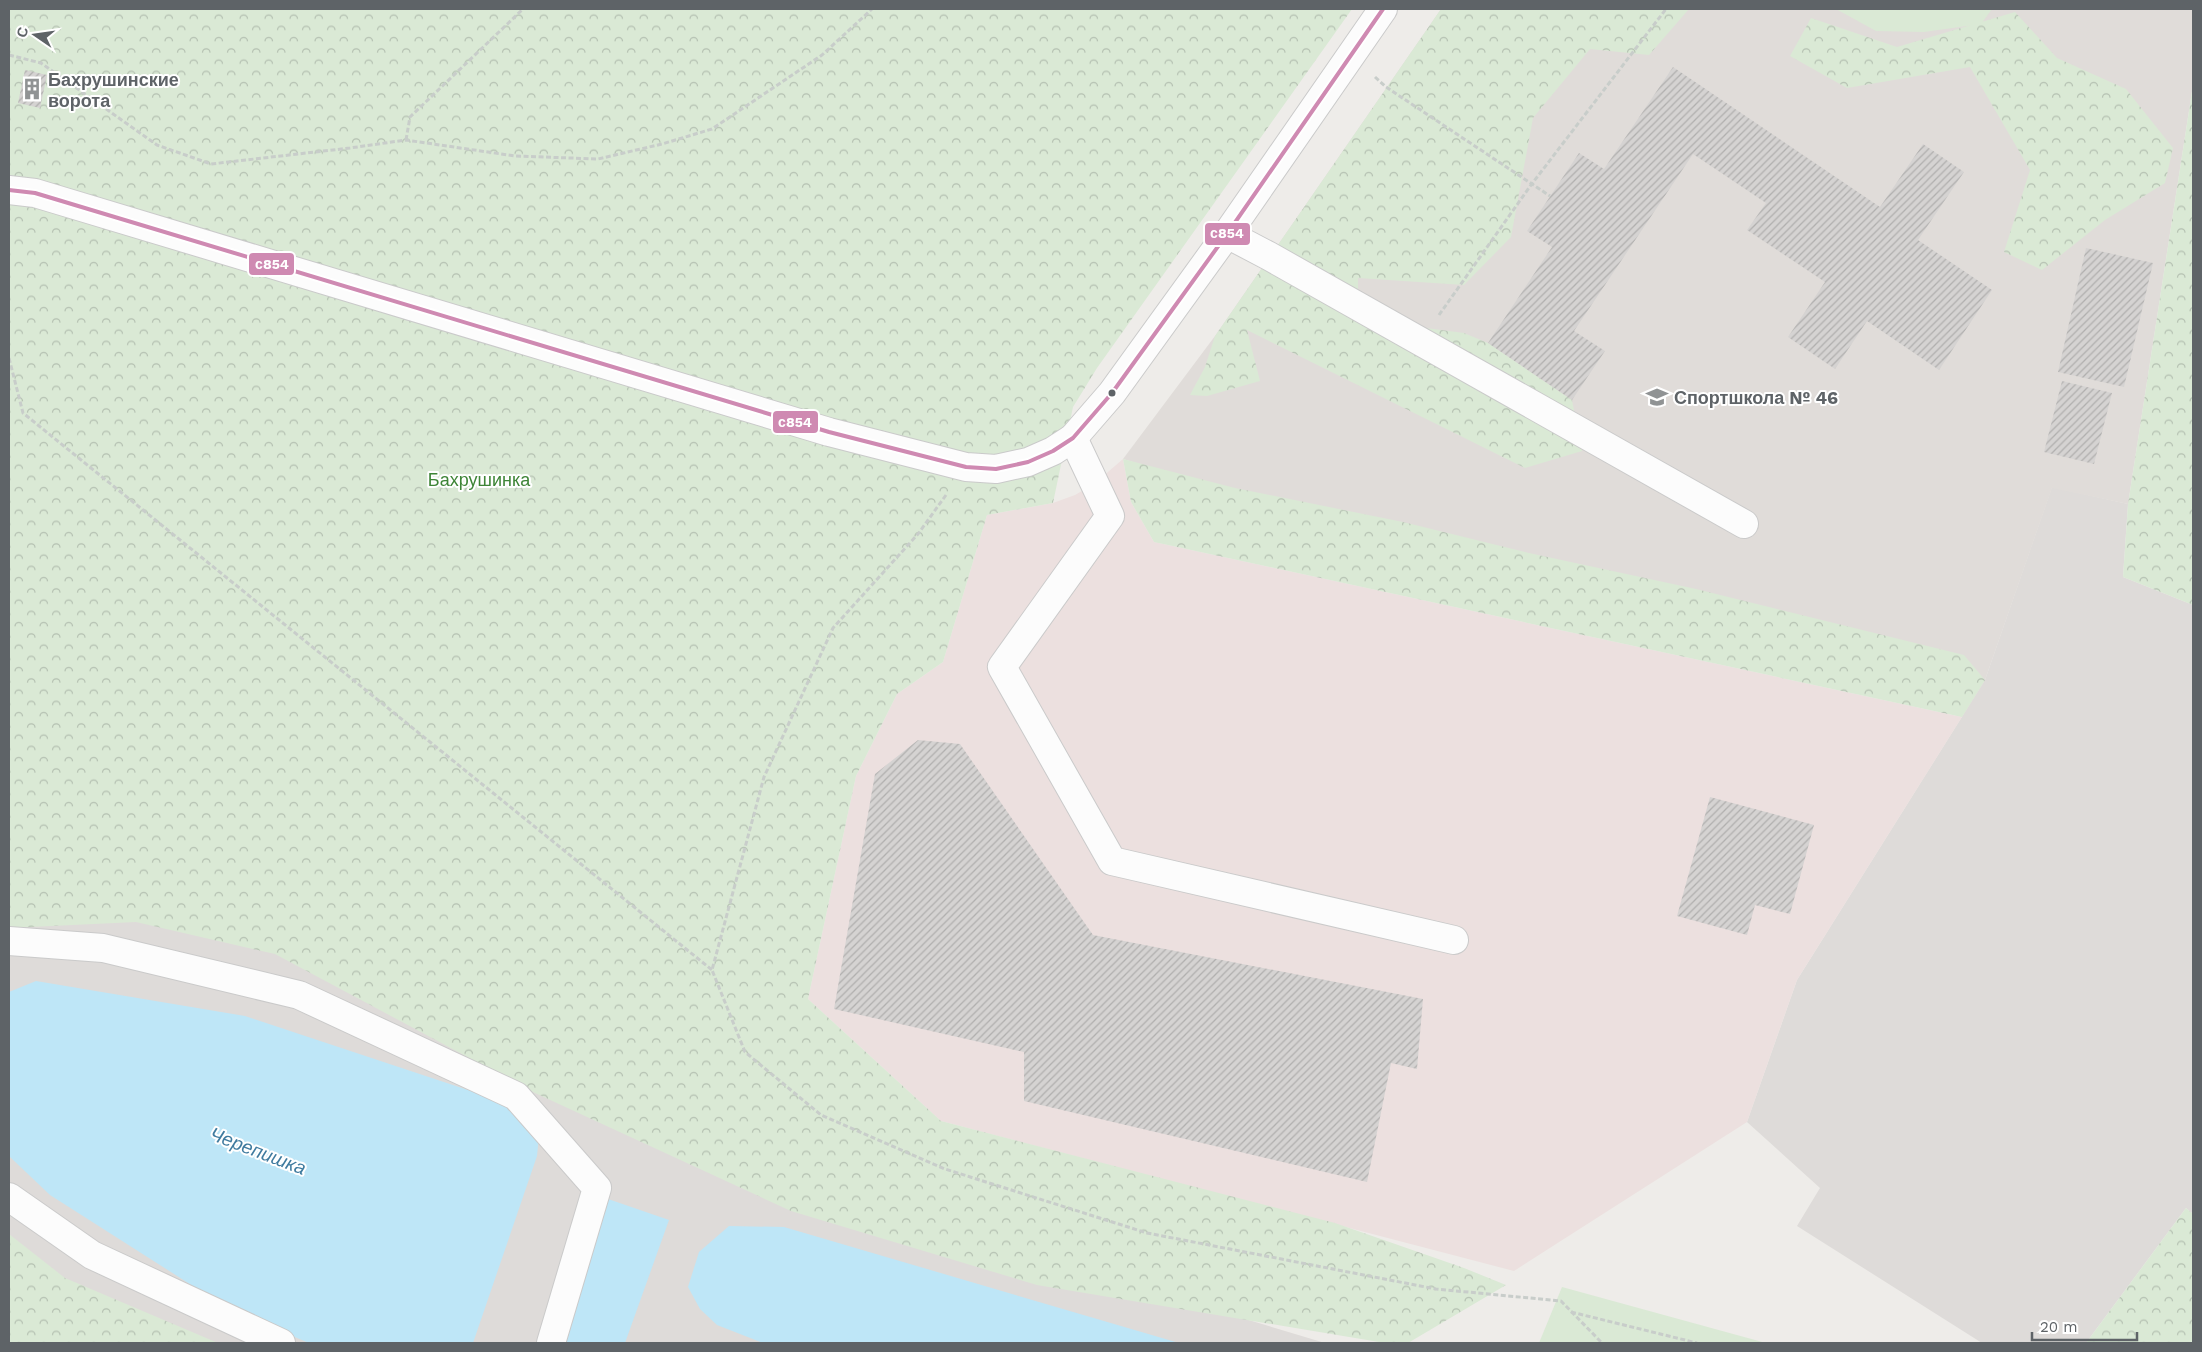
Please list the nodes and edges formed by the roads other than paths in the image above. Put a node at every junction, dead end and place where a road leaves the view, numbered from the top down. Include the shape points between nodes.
1 (1383, 9) edge
2 (9, 190) edge
3 (1227, 234) junction
4 (1072, 438) junction
5 (1744, 524) dead end
6 (1454, 940) dead end
7 (9, 941) edge
8 (9, 1197) edge
9 (281, 1343) edge
10 (551, 1343) edge

1 - 3 street
2 - 4 street via 35,193 829,432 966,467 996,469 1028,462
3 - 4 street via 1112,393
3 - 5 street
4 - 6 street via 1110,516 1002,667 1112,861
7 - 10 street via 103,948 299,995 516,1096 597,1188
8 - 9 street via 92,1255

